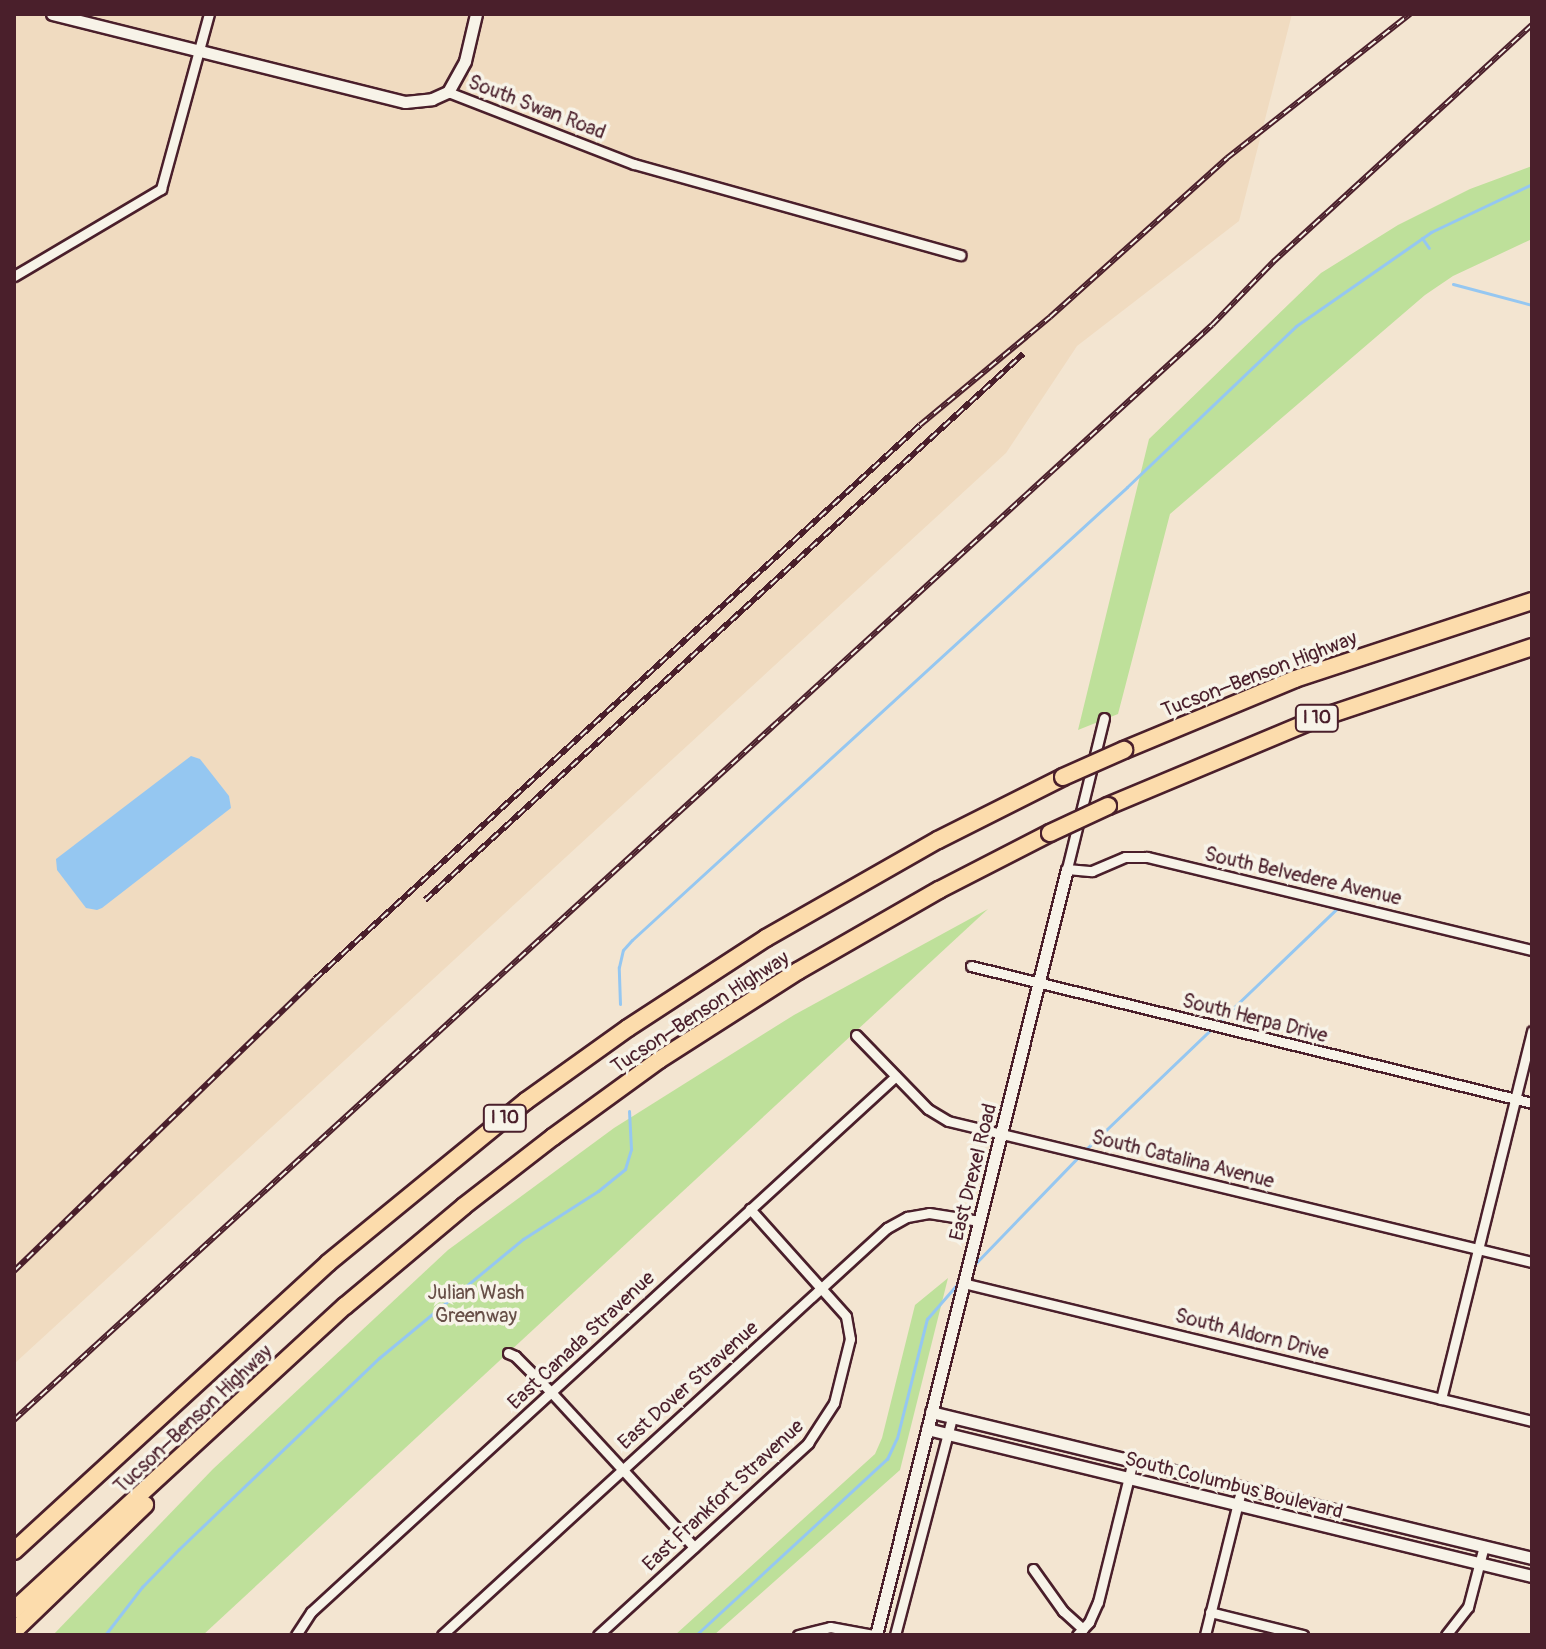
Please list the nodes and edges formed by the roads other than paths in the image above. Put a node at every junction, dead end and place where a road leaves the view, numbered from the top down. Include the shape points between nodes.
1 (52, 14) edge
2 (209, 14) edge
3 (476, 14) edge
4 (199, 52) junction
5 (448, 92) junction
6 (961, 255) dead end
7 (14, 276) edge
8 (1532, 601) edge
9 (1532, 647) edge
10 (1104, 718) dead end
11 (1067, 869) junction
12 (1532, 950) edge
13 (971, 966) dead end
14 (1038, 984) junction
15 (1532, 1031) edge
16 (856, 1035) dead end
17 (896, 1076) junction
18 (1515, 1099) junction
19 (1532, 1103) edge
20 (1001, 1134) junction
21 (750, 1209) junction
22 (979, 1221) junction
23 (1478, 1249) junction
24 (1532, 1262) edge
25 (963, 1283) junction
26 (823, 1286) junction
27 (363, 1291) junction
28 (508, 1353) dead end
29 (551, 1392) junction
30 (1441, 1399) junction
31 (931, 1412) junction
32 (952, 1417) junction
33 (1532, 1421) edge
34 (927, 1429) junction
35 (946, 1434) junction
36 (1133, 1461) junction
37 (621, 1470) junction
38 (1128, 1478) junction
39 (1242, 1487) junction
40 (1237, 1505) junction
41 (1484, 1546) junction
42 (694, 1547) junction
43 (14, 1551) edge
44 (1532, 1558) edge
45 (1480, 1564) junction
46 (1033, 1569) dead end
47 (1532, 1576) edge
48 (14, 1610) edge
49 (1210, 1612) junction
50 (14, 1631) edge
51 (1080, 1632) edge
52 (296, 1635) edge
53 (442, 1635) edge
54 (598, 1635) edge
55 (798, 1635) edge
56 (874, 1635) edge
57 (895, 1635) edge
58 (1205, 1635) edge
59 (1303, 1635) edge
60 (1446, 1635) edge

1 - 4 street, South Swan Road
2 - 4 street
3 - 5 street via 465,61
4 - 5 street, South Swan Road via 396,102 423,101
4 - 7 street via 161,189
5 - 6 street, South Swan Road via 634,164
8 - 43 highway, Tucson–Benson Highway / I 10, bridge via 1295,679 1124,750 938,840 801,917 685,990 447,1162 328,1263
9 - 27 highway, Tucson–Benson Highway / I 10, bridge via 1311,721 1108,806 857,936 659,1060 515,1166
10 - 11 street, East Drexel Road
11 - 12 street, South Belvedere Avenue via 1092,871 1122,857 1147,857
11 - 14 street, East Drexel Road
13 - 14 street, South Herpa Drive
14 - 18 street, South Herpa Drive
14 - 20 street, East Drexel Road
15 - 18 street
16 - 17 street, South Catalina Avenue
17 - 20 street, South Catalina Avenue via 940,1118
17 - 21 street, East Canada Stravenue
18 - 19 street, South Herpa Drive
18 - 23 street
20 - 22 street, East Drexel Road
20 - 23 street, South Catalina Avenue
21 - 26 street, East Frankfort Stravenue
21 - 29 street, East Canada Stravenue
22 - 25 street, East Drexel Road
22 - 26 street, East Dover Stravenue via 938,1213 907,1217 887,1228
23 - 24 street, South Catalina Avenue
23 - 30 street
25 - 30 street, South Aldorn Drive
25 - 31 street, East Drexel Road
26 - 37 street, East Dover Stravenue
26 - 42 street, East Frankfort Stravenue via 842,1308 849,1327 830,1411 808,1443
27 - 48 highway, Tucson–Benson Highway / I 10
27 - 50 highway
28 - 29 street
29 - 37 street
29 - 52 street, East Canada Stravenue via 311,1612
30 - 33 street, South Aldorn Drive
31 - 32 street, South Columbus Boulevard
31 - 34 street, East Drexel Road
32 - 35 street
32 - 36 street, South Columbus Boulevard
34 - 35 street, South Columbus Boulevard
34 - 56 street, East Drexel Road
35 - 38 street, South Columbus Boulevard
35 - 57 street
36 - 38 street
36 - 39 street, South Columbus Boulevard
37 - 42 street
37 - 53 street, East Dover Stravenue
38 - 40 street, South Columbus Boulevard
38 - 51 street via 1098,1602
39 - 40 street
39 - 41 street, South Columbus Boulevard
40 - 45 street, South Columbus Boulevard
40 - 49 street
41 - 44 street, South Columbus Boulevard
41 - 45 street
42 - 54 street, East Frankfort Stravenue
45 - 47 street, South Columbus Boulevard
45 - 60 street via 1468,1607
46 - 51 street
49 - 58 street
49 - 59 street
55 - 56 street via 830,1627

